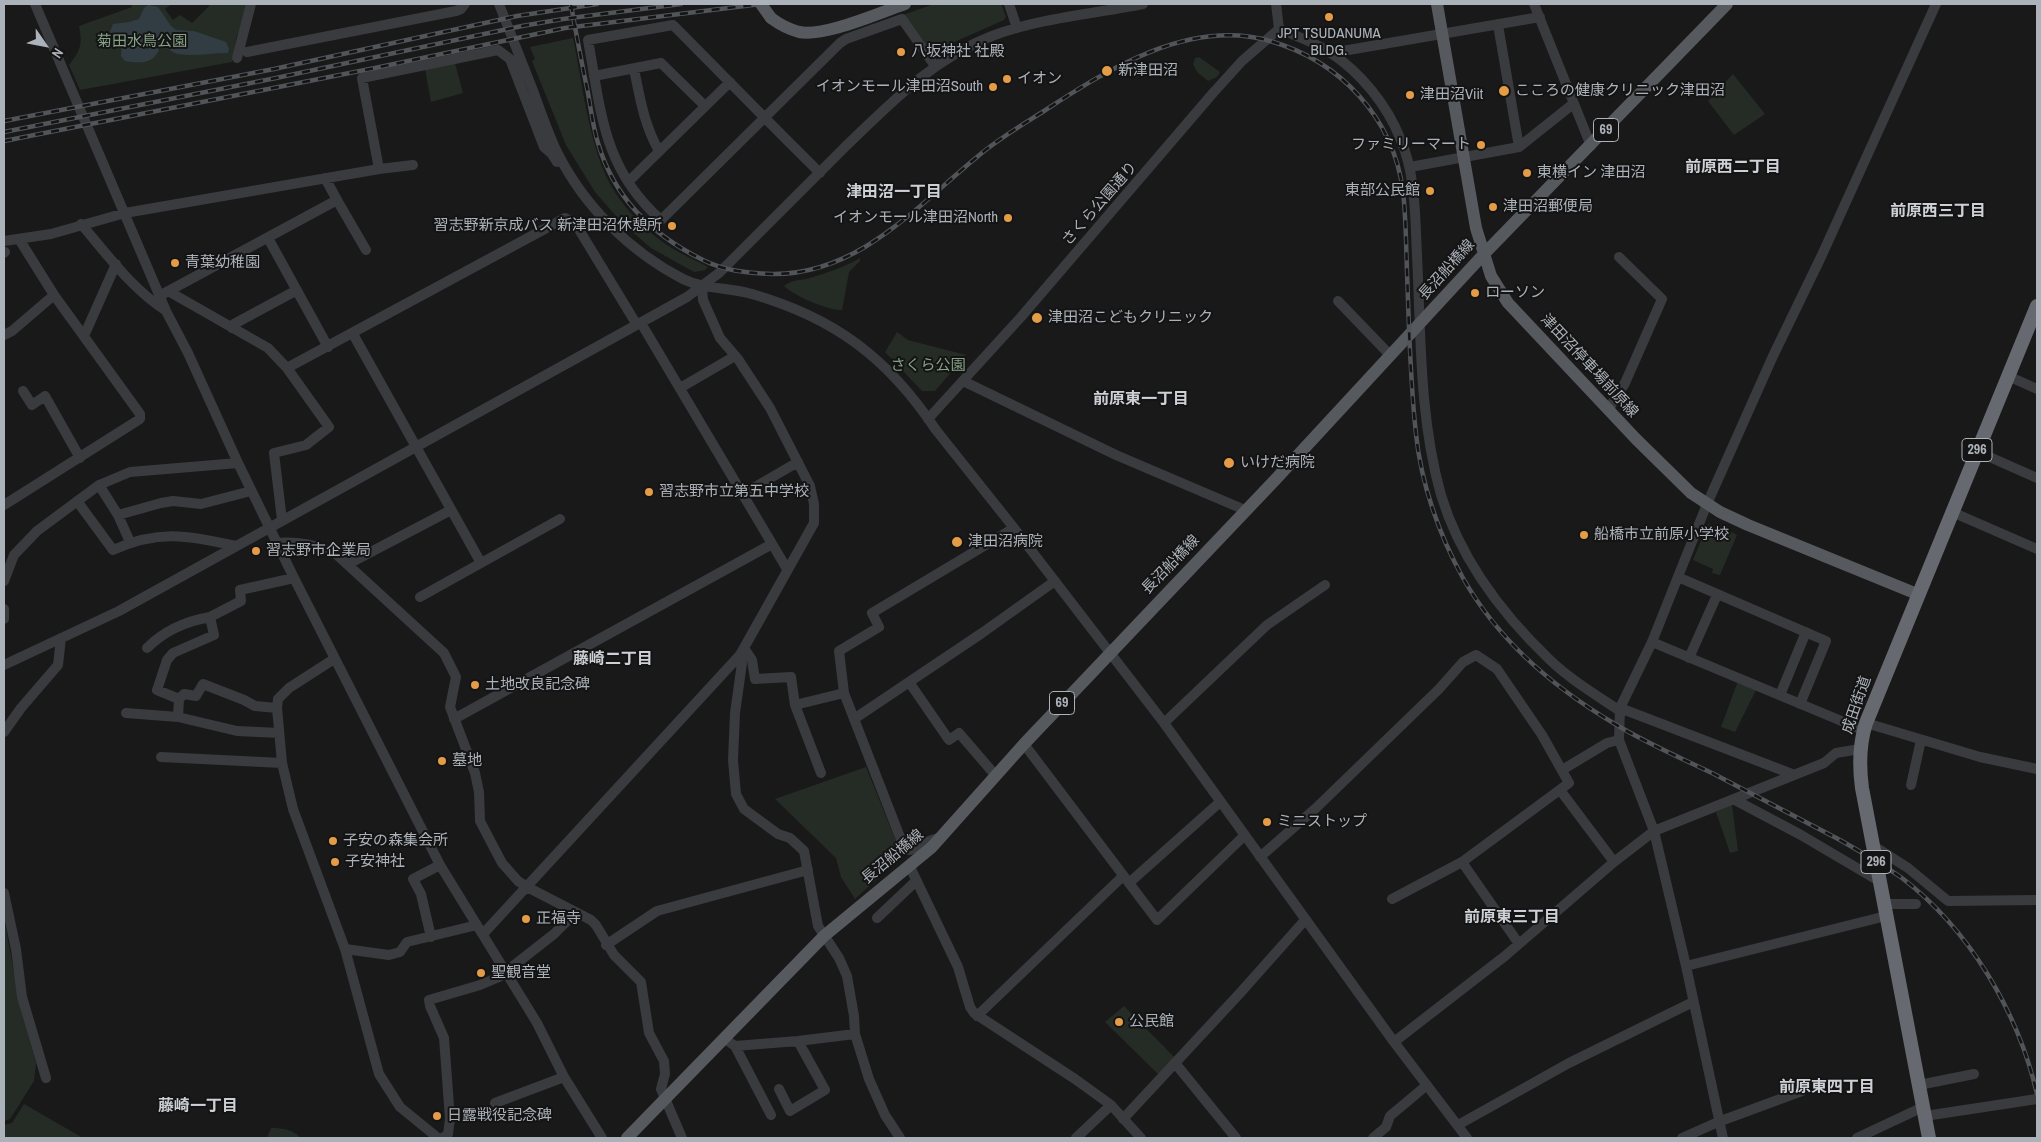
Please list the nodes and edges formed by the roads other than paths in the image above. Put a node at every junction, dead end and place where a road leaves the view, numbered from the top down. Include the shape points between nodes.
1 (35, 4) edge
2 (251, 4) edge
3 (465, 4) edge
4 (499, 4) edge
5 (761, 4) edge
6 (905, 4) edge
7 (1009, 4) edge
8 (1142, 4) edge
9 (1276, 4) edge
10 (1436, 4) edge
11 (1534, 4) edge
12 (1727, 4) edge
13 (1924, 4) edge
14 (1934, 8) edge
15 (1540, 17) junction
16 (1498, 25) junction
17 (1017, 28) junction
18 (1279, 29) junction
19 (1442, 33) junction
20 (247, 52) dead end
21 (1331, 53) junction
22 (237, 58) dead end
23 (935, 66) junction
24 (634, 68) junction
25 (594, 76) junction
26 (730, 82) junction
27 (1574, 104) junction
28 (705, 106) junction
29 (765, 118) junction
30 (1591, 146) junction
31 (1519, 147) junction
32 (659, 151) junction
33 (1462, 157) junction
34 (413, 165) dead end
35 (1410, 167) junction
36 (379, 169) junction
37 (820, 173) junction
38 (325, 178) junction
39 (628, 182) junction
40 (584, 196) junction
41 (338, 200) junction
42 (125, 213) junction
43 (81, 224) junction
44 (268, 238) junction
45 (19, 239) junction
46 (4, 241) edge
47 (366, 250) dead end
48 (1483, 255) junction
49 (1619, 257) dead end
50 (116, 264) junction
51 (702, 287) junction
52 (297, 290) junction
53 (164, 294) junction
54 (54, 295) junction
55 (1338, 301) dead end
56 (2037, 306) edge
57 (166, 311) junction
58 (639, 324) junction
59 (1420, 324) junction
60 (232, 328) junction
61 (353, 334) junction
62 (4, 335) edge
63 (84, 336) junction
64 (328, 347) junction
65 (1390, 355) junction
66 (735, 356) junction
67 (287, 368) junction
68 (2008, 376) junction
69 (963, 381) junction
70 (680, 388) junction
71 (2037, 389) edge
72 (23, 391) dead end
73 (1608, 410) junction
74 (928, 419) junction
75 (416, 448) junction
76 (1976, 451) junction
77 (80, 458) junction
78 (798, 462) junction
79 (238, 463) junction
80 (2037, 478) edge
81 (99, 486) junction
82 (252, 491) junction
83 (743, 494) junction
84 (78, 501) junction
85 (1707, 504) junction
86 (4, 505) edge
87 (451, 510) junction
88 (1245, 510) junction
89 (1952, 512) junction
90 (118, 515) junction
91 (560, 519) dead end
92 (282, 520) junction
93 (270, 527) junction
94 (1014, 528) junction
95 (130, 542) junction
96 (278, 543) junction
97 (772, 544) junction
98 (236, 546) junction
99 (2037, 549) edge
100 (481, 563) junction
101 (348, 564) junction
102 (787, 569) junction
103 (1678, 577) junction
104 (294, 578) junction
105 (4, 581) edge
106 (1055, 581) junction
107 (1324, 585) dead end
108 (1918, 594) junction
109 (1717, 595) junction
110 (420, 597) dead end
111 (4, 609) edge
112 (210, 617) junction
113 (4, 619) edge
114 (1806, 632) junction
115 (61, 638) junction
116 (1652, 642) junction
117 (147, 648) dead end
118 (742, 651) junction
119 (1110, 652) junction
120 (1688, 658) junction
121 (334, 659) junction
122 (4, 665) edge
123 (909, 682) junction
124 (844, 693) junction
125 (1780, 696) junction
126 (179, 699) junction
127 (1800, 704) junction
128 (796, 705) junction
129 (276, 708) junction
130 (1620, 709) junction
131 (126, 713) dead end
132 (178, 717) junction
133 (454, 719) junction
134 (854, 719) junction
135 (1164, 724) junction
136 (1864, 727) junction
137 (4, 732) edge
138 (279, 733) junction
139 (1619, 740) junction
140 (1921, 740) junction
141 (1024, 744) junction
142 (1860, 748) junction
143 (161, 757) dead end
144 (282, 763) junction
145 (1562, 770) junction
146 (2037, 770) edge
147 (821, 773) dead end
148 (1792, 774) junction
149 (996, 776) junction
150 (1911, 786) dead end
151 (1560, 790) junction
152 (1735, 800) junction
153 (1220, 802) junction
154 (1654, 831) junction
155 (1244, 835) junction
156 (940, 838) junction
157 (1872, 845) junction
158 (1260, 857) junction
159 (1462, 862) junction
160 (1614, 862) junction
161 (440, 865) junction
162 (910, 867) junction
163 (808, 870) junction
164 (1126, 880) junction
165 (1879, 881) junction
166 (916, 882) junction
167 (527, 887) junction
168 (4, 893) edge
169 (1392, 899) dead end
170 (2037, 900) edge
171 (1916, 904) dead end
172 (1885, 910) junction
173 (574, 911) junction
174 (877, 918) dead end
175 (1305, 920) junction
176 (480, 930) junction
177 (824, 936) junction
178 (431, 937) junction
179 (1519, 944) junction
180 (606, 945) junction
181 (345, 949) junction
182 (1686, 966) junction
183 (506, 973) junction
184 (1693, 1002) junction
185 (977, 1016) junction
186 (855, 1034) junction
187 (798, 1041) junction
188 (730, 1042) junction
189 (1394, 1042) junction
190 (1175, 1063) junction
191 (1974, 1074) dead end
192 (564, 1077) junction
193 (46, 1078) dead end
194 (1427, 1085) junction
195 (1919, 1085) junction
196 (779, 1089) dead end
197 (1802, 1090) dead end
198 (2037, 1099) edge
199 (664, 1100) junction
200 (495, 1103) dead end
201 (1111, 1106) junction
202 (1924, 1112) junction
203 (771, 1115) dead end
204 (1123, 1118) junction
205 (1718, 1122) junction
206 (1458, 1125) junction
207 (1925, 1137) edge
208 (438, 1138) edge
209 (443, 1138) edge
210 (602, 1138) edge
211 (628, 1138) edge
212 (682, 1138) edge
213 (900, 1138) edge
214 (1076, 1138) edge
215 (1141, 1138) edge
216 (1236, 1138) edge
217 (1373, 1138) edge
218 (1468, 1138) edge
219 (1682, 1138) edge
220 (1723, 1138) edge
221 (1857, 1138) edge

1 - 42 street
2 - 22 street
3 - 20 street via 456,11
4 - 40 street via 557,151
5 - 6 main road, bridge via 779,24 813,33
7 - 17 street
8 - 17 street
9 - 18 street
10 - 19 main road, 津田沼停車場前原線
11 - 15 street
12 - 30 main road, 長沼船橋線 / 69
13 - 14 street
14 - 85 street
15 - 16 street
15 - 27 street
16 - 19 street
16 - 31 street
17 - 23 street via 990,37
18 - 21 street
18 - 69 street, さくら公園通り via 1242,61 1213,93
19 - 21 street
19 - 33 main road, 津田沼停車場前原線
21 - 35 street via 1364,83 1390,117
23 - 29 street via 904,21 899,19 840,43
23 - 37 street via 901,93
24 - 25 street
24 - 28 street via 661,63
24 - 32 street via 643,115
25 - 26 street via 588,40 673,25
25 - 39 street via 608,140
26 - 28 street
26 - 29 street
27 - 30 street
27 - 31 street
28 - 32 street
29 - 37 street
29 - 39 street via 661,220 643,204
30 - 48 main road, 長沼船橋線 / 69
31 - 33 street
32 - 39 street
33 - 35 street
33 - 48 main road, 津田沼停車場前原線
34 - 36 street
35 - 59 street
36 - 38 street
36 - 40 street via 362,78 498,50 510,60 544,147 576,192
37 - 51 street
38 - 41 street
38 - 42 street
40 - 51 street via 626,240 656,263
41 - 44 street
41 - 47 street
42 - 43 street
42 - 53 street
43 - 45 street
43 - 50 street
44 - 52 street
44 - 53 street
45 - 46 street
45 - 54 street
48 - 59 main road, 長沼船橋線 / 69
48 - 73 main road, 津田沼停車場前原線 via 1491,276 1508,303
49 - 73 street via 1662,299 1625,383
50 - 57 street via 153,303
50 - 63 street
51 - 58 street
51 - 66 street via 703,300 720,338
51 - 74 street via 760,296 834,327 872,355
52 - 60 street
52 - 64 street
53 - 57 street
53 - 60 street
54 - 62 street
54 - 63 street
55 - 65 street
56 - 68 highway, 成田街道 / 296
57 - 79 street
58 - 61 street via 575,223 565,218
58 - 70 street
58 - 75 street
59 - 65 main road, 長沼船橋線 / 69
59 - 130 street via 1426,426 1441,494 1458,538 1514,623 1581,686
60 - 67 street via 268,348
61 - 64 street
61 - 75 street
63 - 77 street via 140,414 140,419
64 - 67 street
65 - 88 main road, 長沼船橋線 / 69
66 - 70 street
66 - 78 street via 770,408
67 - 92 street via 329,428 306,445 274,453
68 - 71 street
68 - 76 highway, 成田街道 / 296
69 - 74 street, さくら公園通り
69 - 88 street via 1116,455
70 - 83 street
72 - 77 street via 32,405 45,396
73 - 85 main road, 津田沼停車場前原線 via 1691,493
74 - 94 street
75 - 87 street
75 - 92 street
76 - 80 street
76 - 89 highway, 成田街道 / 296
77 - 86 street
78 - 83 street
78 - 102 street via 810,486 814,523
79 - 81 street via 130,472
79 - 82 street
81 - 84 street
81 - 90 street
82 - 90 street via 201,504 161,503
82 - 93 street
83 - 97 street
84 - 95 street via 113,550
84 - 105 street via 37,531 14,555
85 - 103 street
85 - 108 main road, 津田沼停車場前原線 via 1748,525
87 - 100 street
87 - 101 street
88 - 119 main road, 長沼船橋線 / 69
89 - 99 street
89 - 108 highway, 成田街道 / 296
90 - 95 street
91 - 100 street
92 - 93 street
93 - 96 street
93 - 98 street
94 - 106 street
94 - 124 street via 872,613 879,627 839,651
95 - 98 street via 168,535
96 - 101 street via 326,549
96 - 104 street
97 - 102 street
97 - 133 street
98 - 115 street via 119,611
100 - 110 street
101 - 133 street via 444,653 456,677 450,707
102 - 118 street
103 - 109 street
103 - 116 street
104 - 112 street via 240,590 241,601
104 - 121 street
106 - 119 street
106 - 123 street
107 - 135 street via 1267,625
108 - 136 highway, 成田街道 / 296
109 - 114 street
109 - 120 street
111 - 113 street
112 - 117 street via 194,620 158,637
112 - 126 street via 214,635 173,653 167,660 157,690
114 - 125 street
114 - 127 street via 1826,641
115 - 122 street
115 - 137 street via 58,665
116 - 120 street
116 - 130 street
118 - 128 street via 752,660 755,679 791,676
118 - 163 street via 733,760 736,794 744,809 778,834 790,838 804,851
118 - 167 street
119 - 135 street
119 - 141 main road, 長沼船橋線 / 69
120 - 125 street
121 - 129 street via 289,688 278,699
121 - 161 street
123 - 134 street
123 - 149 street via 949,740 959,733
124 - 128 street
124 - 134 street
125 - 127 street
126 - 129 street via 184,694 196,696 203,684 255,706
126 - 132 street
127 - 136 street
128 - 147 street
129 - 138 street
130 - 139 street
130 - 148 street
131 - 132 street
132 - 138 street via 237,731
133 - 167 street via 475,773 480,821 502,863
134 - 156 street via 905,850 932,838
135 - 153 street
136 - 140 street
136 - 142 highway, 成田街道 / 296
138 - 144 street
139 - 145 street via 1607,743
139 - 154 street
140 - 146 street
140 - 150 street
141 - 149 main road, 長沼船橋線 / 69
141 - 164 street
142 - 148 street via 1836,753 1824,763
142 - 157 highway, 成田街道 / 296 via 1861,781
143 - 144 street
144 - 181 street via 293,809
145 - 151 street via 1569,783
145 - 158 street via 1497,669 1476,654 1463,662 1321,803
148 - 152 street
149 - 156 main road, 長沼船橋線 / 69
151 - 159 street
151 - 160 street
152 - 154 street
152 - 165 street
153 - 155 street
153 - 164 street
154 - 160 street
154 - 182 street
155 - 158 street
155 - 164 street via 1156,920
156 - 162 main road, 長沼船橋線 / 69
157 - 165 highway, 成田街道 / 296
157 - 170 street via 1908,868 1948,901
158 - 175 street
159 - 169 street
159 - 179 street
160 - 179 street
161 - 176 street
161 - 178 street via 413,880 421,894
162 - 166 street
162 - 177 main road, 長沼船橋線 / 69
163 - 177 street via 818,926
163 - 180 street via 657,911
164 - 185 street
165 - 172 highway, 成田街道 / 296
166 - 174 street
166 - 185 street via 958,967 970,1007
167 - 173 street
167 - 176 street
168 - 193 street via 22,997
171 - 172 street
172 - 182 street
172 - 195 highway, 成田街道 / 296
173 - 180 street via 596,924
173 - 183 street via 554,934
175 - 189 street
175 - 190 street
176 - 178 street
176 - 183 street
177 - 186 street via 847,976
177 - 188 main road, 長沼船橋線 / 69
178 - 181 street via 407,942 400,952 389,955
179 - 189 street
180 - 199 street via 641,982 649,1033 664,1061 661,1089
181 - 208 street via 379,1074 400,1107
182 - 184 street
183 - 192 street via 537,1023
183 - 209 street via 480,985 429,1000 444,1038 450,1119 448,1134
184 - 205 street
184 - 206 street via 1568,1063
185 - 201 street via 1075,1078
186 - 187 street
186 - 213 street via 868,1079
187 - 188 street
187 - 196 street via 825,1090 790,1111
188 - 199 main road, 長沼船橋線 / 69
188 - 203 street
189 - 194 street
190 - 204 street
190 - 216 street
191 - 195 street
192 - 200 street
192 - 210 street
194 - 206 street
194 - 217 street via 1390,1116 1386,1127
195 - 202 highway, 成田街道 / 296
197 - 205 street
198 - 202 street
199 - 211 main road, 長沼船橋線 / 69
199 - 212 street
201 - 204 street
201 - 214 street
202 - 207 highway, 成田街道 / 296
202 - 221 street
204 - 215 street
205 - 219 street
205 - 220 street
206 - 218 street

